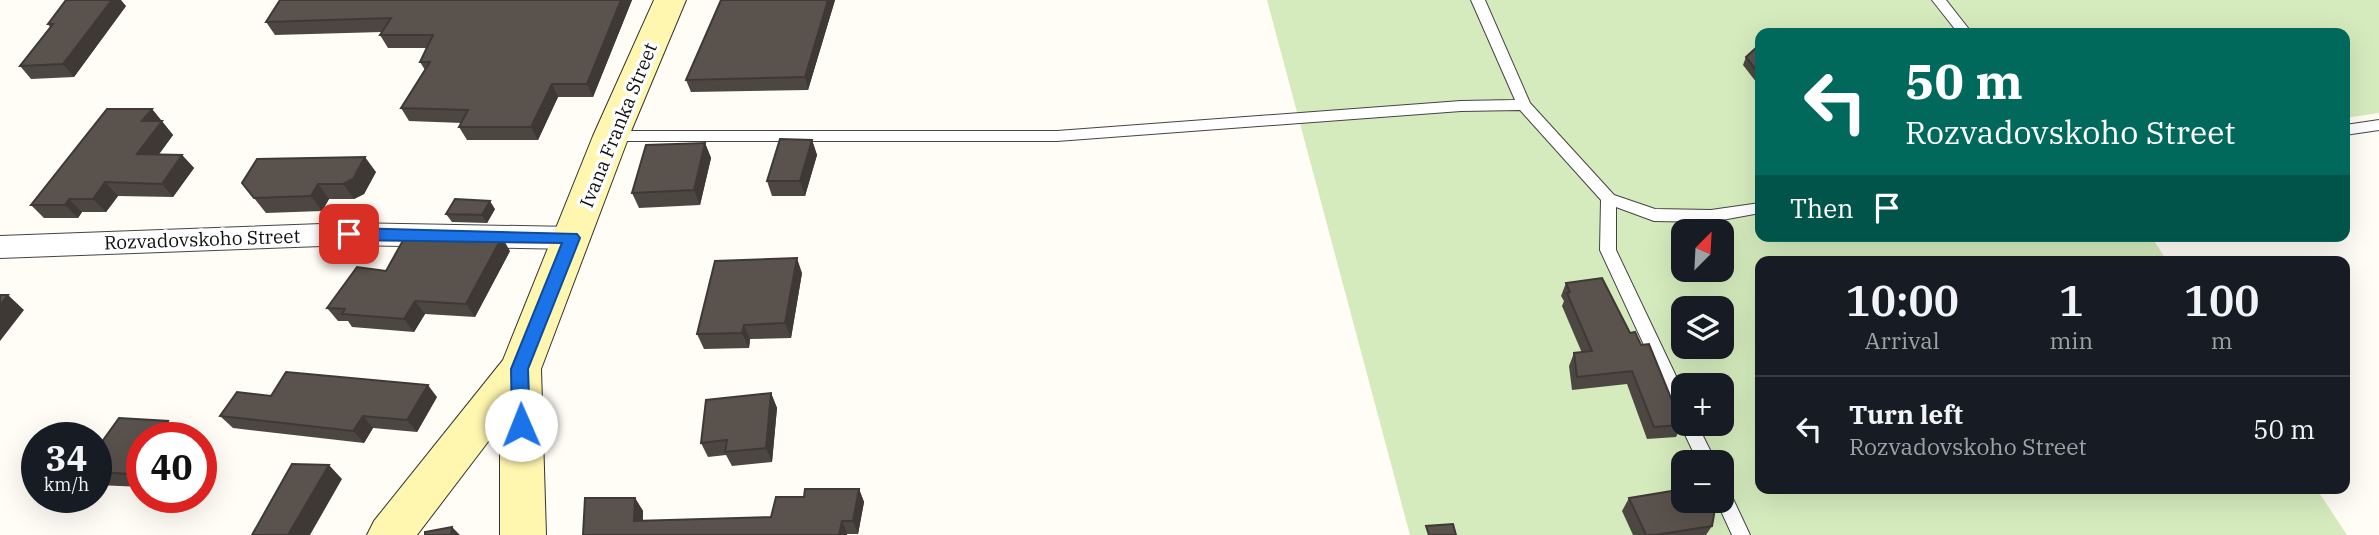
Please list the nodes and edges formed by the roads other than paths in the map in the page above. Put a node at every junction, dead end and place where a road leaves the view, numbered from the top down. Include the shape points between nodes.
1 (670, 0) edge
2 (1478, 0) edge
3 (1939, 0) edge
4 (1961, 28) edge
5 (1524, 105) junction
6 (2379, 125) edge
7 (2350, 129) edge
8 (611, 136) junction
9 (1609, 199) junction
10 (1755, 209) edge
11 (572, 238) junction
12 (0, 247) edge
13 (520, 369) junction
14 (1671, 384) edge
15 (1731, 513) edge
16 (390, 535) edge
17 (523, 535) edge
18 (1741, 535) edge

1 - 8 street, Ivana Franka Street
2 - 5 lane
3 - 4 lane
5 - 8 lane via 1057,136
5 - 9 lane
6 - 7 lane
8 - 11 street, Ivana Franka Street
9 - 10 lane via 1654,215 1711,216
9 - 14 lane via 1608,250
11 - 12 street, Rozvadovskoho Street via 349,234
11 - 13 street, Ivana Franka Street
13 - 16 street
13 - 17 street, Ivana Franka Street
15 - 18 lane

